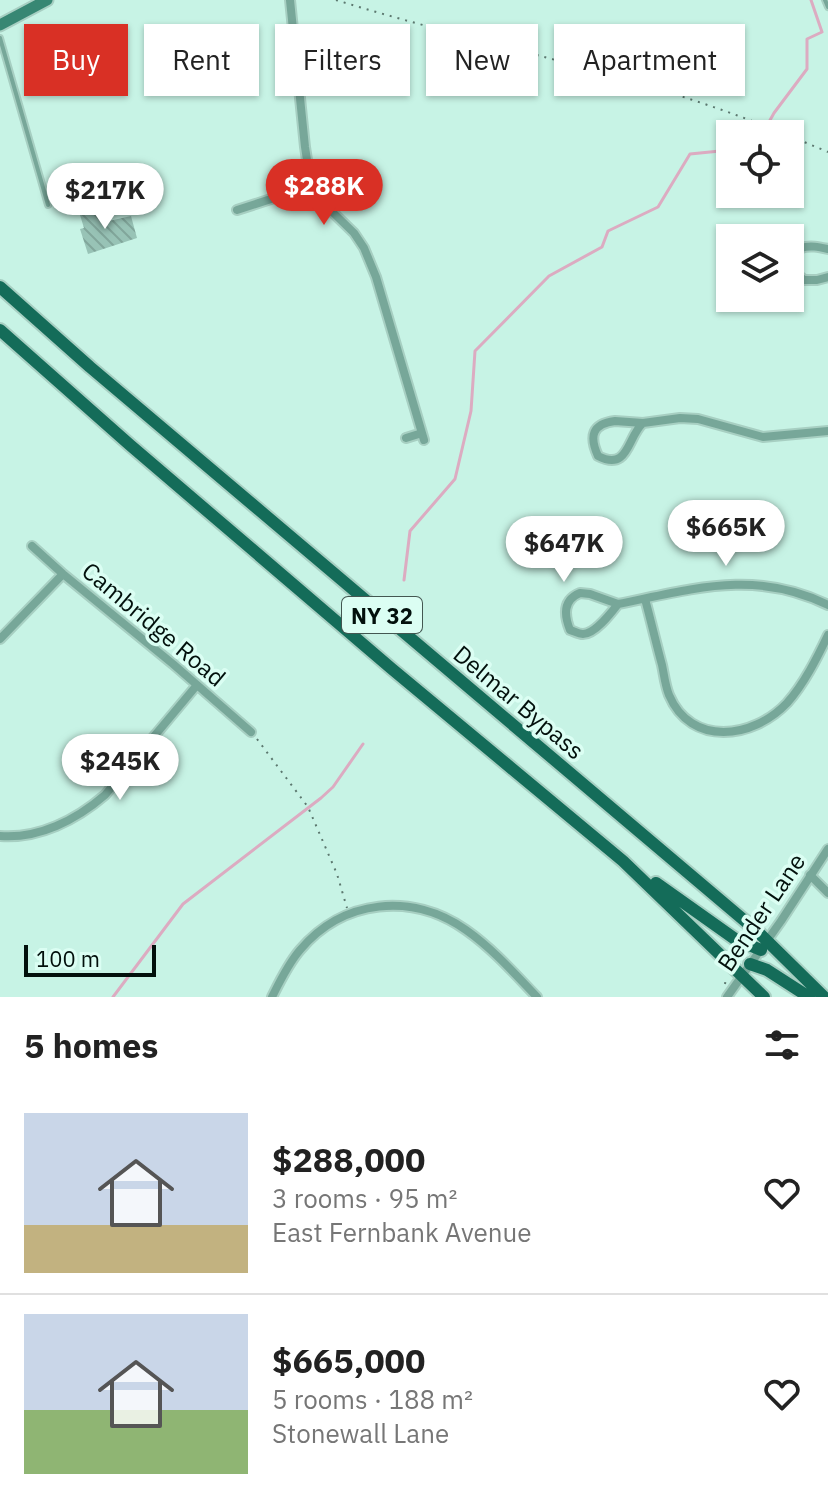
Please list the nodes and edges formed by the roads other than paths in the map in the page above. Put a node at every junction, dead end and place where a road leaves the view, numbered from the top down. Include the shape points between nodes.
1 (47, 0) edge
2 (290, 0) edge
3 (825, 0) edge
4 (828, 7) edge
5 (0, 25) edge
6 (0, 38) edge
7 (311, 186) junction
8 (48, 205) dead end
9 (237, 210) dead end
10 (828, 249) edge
11 (828, 277) edge
12 (0, 287) edge
13 (0, 330) edge
14 (643, 423) junction
15 (828, 431) edge
16 (406, 438) dead end
17 (32, 546) dead end
18 (63, 574) junction
19 (645, 599) junction
20 (618, 604) junction
21 (828, 605) edge
22 (828, 635) edge
23 (0, 639) edge
24 (197, 685) junction
25 (251, 732) road end
26 (0, 836) edge
27 (828, 849) edge
28 (623, 861) junction
29 (810, 875) junction
30 (828, 893) edge
31 (764, 945) junction
32 (746, 970) junction
33 (272, 997) edge
34 (537, 997) edge
35 (727, 997) edge
36 (764, 997) edge
37 (809, 997) edge
38 (824, 997) edge

1 - 5 main road
2 - 7 street
3 - 4 lane
6 - 8 lane
7 - 9 street
7 - 16 street via 354,233 376,277 423,436
10 - 11 street via 799,248 792,261 804,280
12 - 31 main road, Delmar Bypass / NY 32
13 - 28 main road, NY 32 via 368,649
14 - 14 street via 599,425 592,440 598,456 616,459 626,454
14 - 15 street via 698,419 763,437
17 - 18 street, Cambridge Road
18 - 23 street
18 - 24 street, Cambridge Road
19 - 20 street
19 - 21 street via 745,584 784,589
19 - 22 street via 669,694 695,726 711,732 755,727 777,712 813,665
20 - 20 street via 590,594 575,595 565,619 570,630 583,634
24 - 25 street, Cambridge Road
24 - 26 street via 88,810 42,832
27 - 29 street, Bender Lane
28 - 31 main road via 744,944
28 - 32 main road, NY 32
29 - 30 street
29 - 31 street, Bender Lane
31 - 32 street, Bender Lane
31 - 38 main road, Delmar Bypass / NY 32
32 - 35 street, Bender Lane
32 - 36 main road, NY 32
32 - 37 main road via 767,970
33 - 34 street via 285,971 319,932 372,907 402,905 463,928

